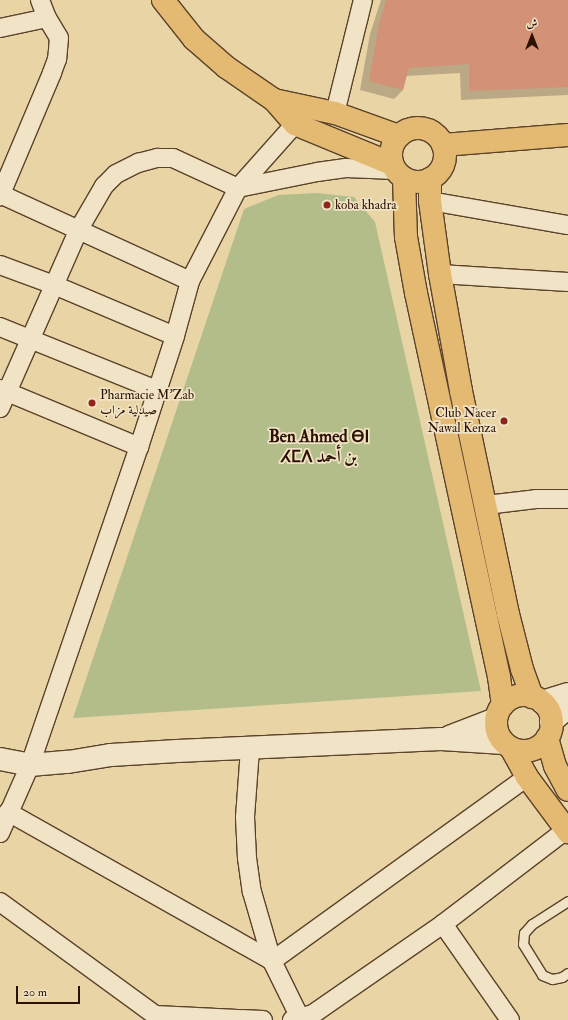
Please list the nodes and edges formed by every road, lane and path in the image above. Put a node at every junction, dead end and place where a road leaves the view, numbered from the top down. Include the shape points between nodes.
1 (40, 0) edge
2 (163, 0) edge
3 (363, 0) edge
4 (47, 18) junction
5 (0, 28) edge
6 (335, 113) junction
7 (299, 115) junction
8 (568, 135) edge
9 (399, 136) junction
10 (443, 145) junction
11 (397, 171) junction
12 (430, 179) junction
13 (238, 188) junction
14 (0, 195) edge
15 (430, 201) junction
16 (568, 225) edge
17 (79, 229) junction
18 (0, 265) edge
19 (440, 274) junction
20 (190, 281) junction
21 (568, 282) edge
22 (54, 285) junction
23 (0, 327) edge
24 (175, 336) junction
25 (31, 338) junction
26 (4, 390) edge
27 (157, 390) junction
28 (0, 408) edge
29 (139, 447) junction
30 (568, 499) edge
31 (486, 506) junction
32 (568, 694) edge
33 (537, 699) junction
34 (568, 708) edge
35 (499, 712) junction
36 (549, 730) junction
37 (441, 739) junction
38 (507, 745) junction
39 (250, 748) junction
40 (0, 759) edge
41 (30, 765) junction
42 (527, 777) junction
43 (568, 790) edge
44 (8, 812) junction
45 (567, 831) edge
46 (0, 833) edge
47 (568, 901) edge
48 (0, 902) edge
49 (443, 924) junction
50 (272, 960) junction
51 (568, 972) edge
52 (155, 1018) edge
53 (306, 1018) edge
54 (263, 1020) edge
55 (510, 1020) edge

1 - 4 street
2 - 7 main road via 194,39 226,67
3 - 6 street
4 - 5 street
4 - 14 street via 59,38 57,59
6 - 7 main road
6 - 9 main road
7 - 11 main road
7 - 13 street
8 - 10 main road
9 - 10 main road via 408,130 428,130 437,136
9 - 11 main road via 393,144 391,154
10 - 12 main road via 445,161 437,175
11 - 12 main road via 417,182
11 - 13 street via 346,168
11 - 35 main road via 416,293 499,677
12 - 15 main road
13 - 17 street via 173,158 145,161 116,174 104,186
13 - 20 street
14 - 17 street
15 - 16 street
15 - 19 main road
17 - 20 street
17 - 22 street
18 - 22 street
19 - 21 street
19 - 31 main road via 461,391
20 - 24 street
22 - 24 street
22 - 25 street
23 - 25 street
24 - 27 street
25 - 26 street
25 - 27 street
26 - 28 street
26 - 29 street
27 - 29 street
29 - 41 street
30 - 31 street
31 - 33 main road via 522,669
32 - 33 main road
33 - 35 main road via 516,696
33 - 36 main road via 550,714
34 - 36 main road
35 - 37 main road
35 - 38 main road via 497,732
36 - 38 main road via 542,744 531,750 519,751
36 - 43 main road via 555,766
37 - 38 main road
37 - 39 main road
38 - 42 main road
39 - 41 main road via 111,755
39 - 50 street via 245,817 247,858 252,892
40 - 41 main road
41 - 44 street
42 - 45 main road
42 - 50 street
44 - 46 street
44 - 50 street
45 - 49 street
47 - 51 lane via 532,924 524,933 523,944 542,975 562,977
48 - 52 street
49 - 53 street
49 - 55 street
50 - 53 street
52 - 54 street

